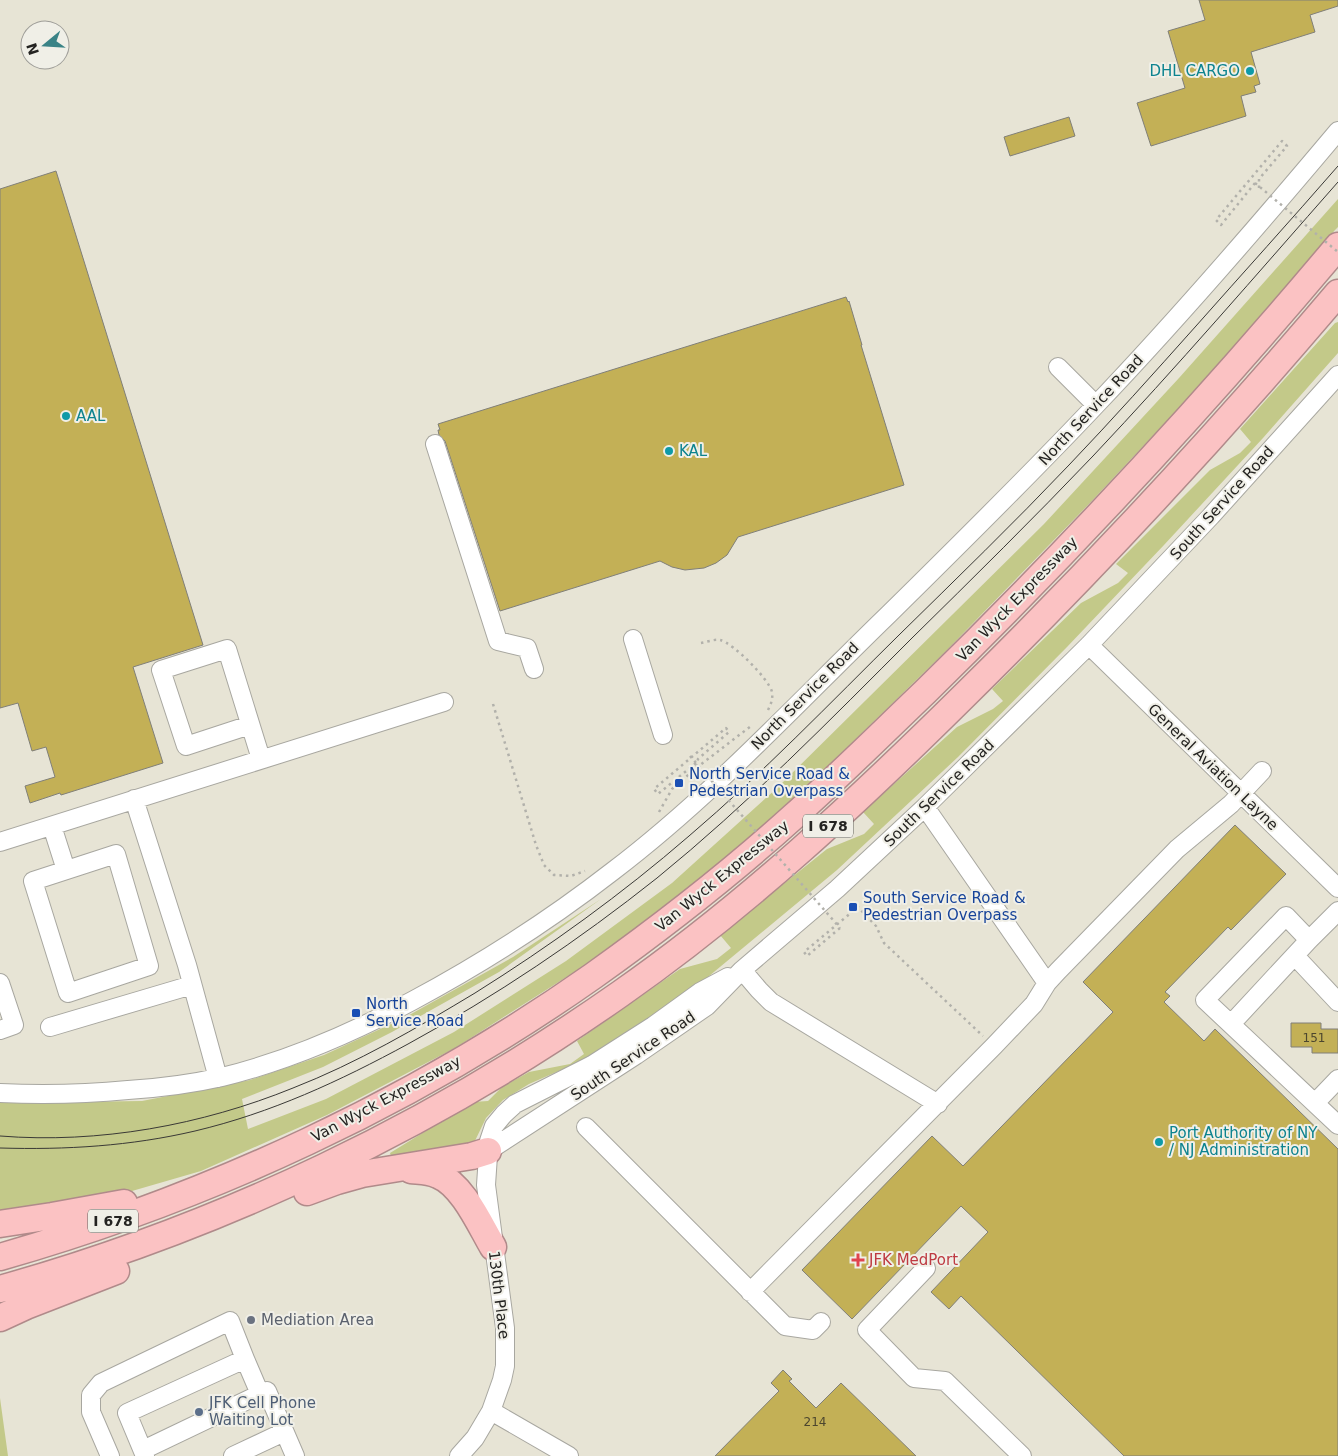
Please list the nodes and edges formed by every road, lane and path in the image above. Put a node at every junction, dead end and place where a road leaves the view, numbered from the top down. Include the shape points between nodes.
1 (1338, 131) edge
2 (1259, 188) dead end
3 (1338, 246) edge
4 (1338, 252) edge
5 (1338, 293) edge
6 (1058, 366) dead end
7 (1338, 375) edge
8 (1096, 405) junction
9 (435, 444) dead end
10 (633, 639) dead end
11 (701, 643) dead end
12 (1089, 645) junction
13 (534, 669) dead end
14 (444, 702) dead end
15 (493, 704) dead end
16 (765, 714) dead end
17 (755, 723) dead end
18 (250, 725) junction
19 (663, 735) dead end
20 (690, 756) dead end
21 (261, 760) junction
22 (696, 763) junction
23 (695, 769) junction
24 (1262, 771) dead end
25 (1241, 794) junction
26 (134, 799) junction
27 (925, 807) junction
28 (658, 814) dead end
29 (52, 826) junction
30 (0, 842) edge
31 (66, 870) junction
32 (588, 870) dead end
33 (1338, 888) edge
34 (1338, 912) edge
35 (1308, 940) junction
36 (1295, 956) junction
37 (742, 970) junction
38 (0, 983) edge
39 (1047, 983) junction
40 (192, 985) junction
41 (1338, 1002) edge
42 (1231, 1024) junction
43 (50, 1027) dead end
44 (0, 1030) edge
45 (994, 1046) junction
46 (218, 1078) junction
47 (1338, 1079) edge
48 (0, 1093) edge
49 (1314, 1103) junction
50 (938, 1104) junction
51 (1338, 1125) edge
52 (586, 1127) dead end
53 (488, 1151) junction
54 (400, 1168) junction
55 (224, 1178) junction
56 (207, 1219) junction
57 (0, 1224) edge
58 (184, 1228) junction
59 (493, 1248) junction
60 (0, 1257) edge
61 (926, 1268) dead end
62 (0, 1289) edge
63 (750, 1292) junction
64 (0, 1318) edge
65 (821, 1322) dead end
66 (245, 1359) junction
67 (260, 1394) junction
68 (491, 1411) junction
69 (284, 1432) junction
70 (144, 1454) edge
71 (110, 1456) edge
72 (232, 1456) edge
73 (295, 1456) edge
74 (459, 1456) edge
75 (569, 1456) edge
76 (1022, 1456) edge

1 - 8 street, North Service Road via 1242,244
2 - 4 path, bridge via 1259,179 1287,146 1282,142 1216,220 1221,225 1256,183
3 - 55 highway, Van Wyck Expressway / I 678 via 1129,482 984,634 872,743 736,866 605,968 496,1040 366,1112
5 - 56 highway, Van Wyck Expressway / I 678 via 1188,464 1013,647 864,794 719,920 621,994 474,1088 398,1131
6 - 8 street
7 - 12 street, South Service Road
8 - 46 street, North Service Road via 751,750 615,870 502,949 405,1005 311,1048
9 - 13 street via 498,641 527,648
10 - 19 street
11 - 16 path via 718,640 731,646 768,682 772,700
12 - 25 street, General Aviation Layne
12 - 27 street, South Service Road
14 - 21 street
15 - 32 path via 544,864 554,875 571,876
17 - 23 path
18 - 18 street via 227,649 161,670 186,746
18 - 21 street
20 - 22 path, bridge
21 - 26 street
22 - 23 path via 658,794 654,789 726,728 729,732 698,759
22 - 45 path, bridge via 840,928 807,956 804,952 858,906 876,926 884,943
23 - 28 path via 672,789
24 - 25 street
25 - 33 street, General Aviation Layne
25 - 39 street via 1177,849
26 - 29 street
26 - 40 street
27 - 37 street, South Service Road via 837,889
27 - 39 street
29 - 30 street
29 - 31 street
31 - 31 street via 33,880 68,993 149,966 116,854
34 - 35 street
35 - 36 street
35 - 42 street via 1286,916 1205,1000
36 - 41 street
36 - 42 street
37 - 50 street via 771,1002
37 - 53 street, South Service Road via 707,1006
37 - 53 street, 130th Place via 700,992 592,1065 515,1104 494,1126
38 - 44 street via 14,1025
39 - 45 street via 1034,1004
40 - 43 street
40 - 46 street
42 - 49 street
45 - 50 street
46 - 48 street, North Service Road via 97,1093
47 - 49 street
49 - 51 street
50 - 63 street
52 - 63 street
53 - 54 highway
53 - 59 street, 130th Place via 486,1185
54 - 56 highway via 336,1181 311,1191
54 - 59 highway via 437,1174 450,1182 461,1193
55 - 57 highway via 98,1208
55 - 60 highway, Van Wyck Expressway / I 678 via 102,1225
56 - 58 highway, Van Wyck Expressway / I 678
58 - 62 highway, Van Wyck Expressway / I 678 via 84,1264
58 - 64 highway via 148,1259
59 - 68 street, 130th Place via 506,1347 502,1380
61 - 76 street via 867,1330 914,1378 945,1381
63 - 65 street via 786,1326 812,1330
66 - 67 street
66 - 70 street via 127,1413
66 - 71 street via 230,1321 101,1383 91,1395 91,1412
67 - 69 street via 267,1391
67 - 70 street
68 - 74 street, 130th Place via 475,1438
68 - 75 street
69 - 72 street
69 - 73 street

